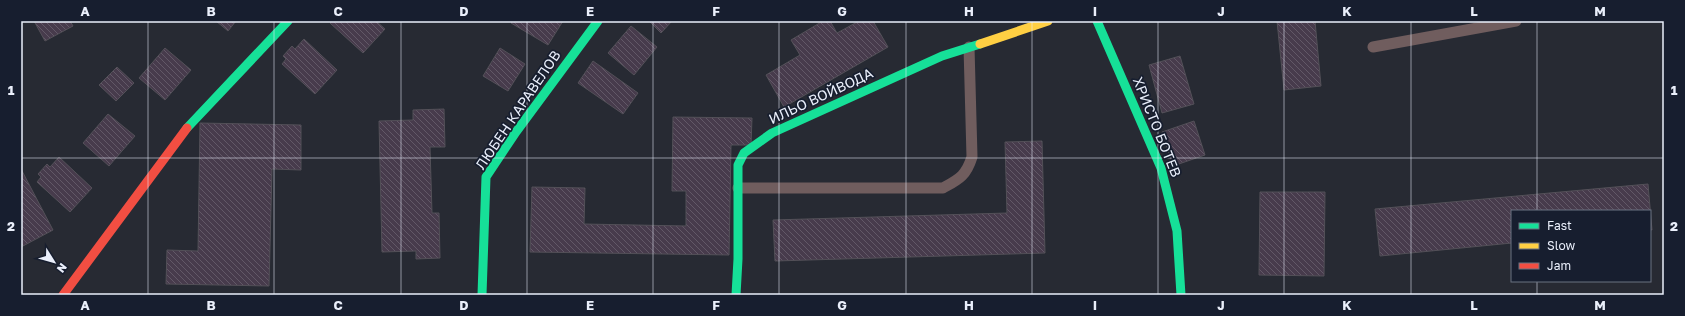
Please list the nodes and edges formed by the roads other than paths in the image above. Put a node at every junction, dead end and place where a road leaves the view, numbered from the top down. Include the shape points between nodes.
1 (288, 21) edge
2 (598, 21) edge
3 (1048, 21) edge
4 (1097, 21) edge
5 (1516, 21) edge
6 (969, 47) junction
7 (1373, 47) dead end
8 (738, 188) junction
9 (63, 295) edge
10 (482, 295) edge
11 (736, 295) edge
12 (1180, 295) edge

1 - 9 street via 183,132
2 - 10 street, ЛЮБЕН КАРАВЕЛОВ via 486,177
3 - 6 street, ИЛЬО ВОЙВОДА
4 - 12 street, ХРИСТО БОТЕВ via 1161,168 1176,231
5 - 7 lane
6 - 8 street, ИЛЬО ВОЙВОДА via 942,56 772,133 744,153 738,166
6 - 8 lane via 972,158 961,178 943,188
8 - 11 street, ИЛЬО ВОЙВОДА

